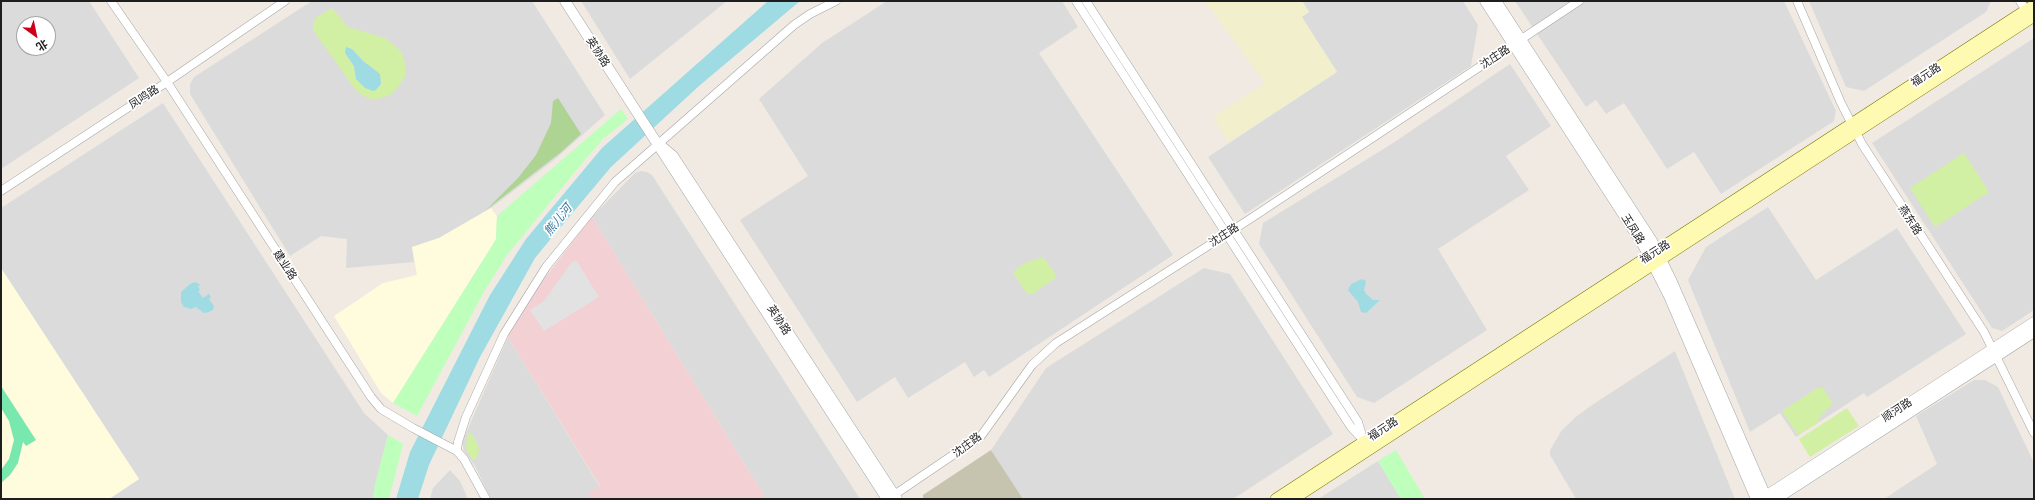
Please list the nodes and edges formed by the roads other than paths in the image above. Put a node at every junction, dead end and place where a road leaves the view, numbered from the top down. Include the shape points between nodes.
1 (111, 1) edge
2 (285, 1) edge
3 (565, 1) edge
4 (836, 1) edge
5 (1076, 1) edge
6 (1086, 1) edge
7 (1485, 1) edge
8 (1496, 1) edge
9 (1579, 1) edge
10 (1797, 1) edge
11 (2030, 12) edge
12 (1517, 42) junction
13 (167, 82) junction
14 (1853, 128) junction
15 (656, 141) junction
16 (1, 191) edge
17 (1230, 232) junction
18 (1655, 257) junction
19 (2034, 322) edge
20 (2034, 332) edge
21 (1995, 352) junction
22 (2034, 433) edge
23 (1364, 441) junction
24 (457, 451) junction
25 (892, 498) edge
26 (1762, 498) edge
27 (486, 499) edge
28 (1276, 499) edge
29 (1293, 499) edge
30 (1776, 499) edge

1 - 13 street, 建业路
2 - 13 street, 凤鸣路
3 - 15 street, 英协路
4 - 15 street via 794,25
5 - 17 street
6 - 17 street
7 - 12 street, 玉凤路
8 - 12 street, 玉凤路
9 - 12 street, 沈庄路
10 - 14 street, 燕东路
11 - 14 main road, 福元路
12 - 17 street, 沈庄路
12 - 18 street, 玉凤路 via 1644,227
13 - 16 street, 凤鸣路
13 - 24 street, 建业路 via 371,397 381,409
14 - 18 main road, 福元路
14 - 21 street, 燕东路
15 - 24 street via 615,182 542,272 504,334 466,417
15 - 25 street, 英协路 via 673,156
17 - 23 street via 1358,422
17 - 25 street, 沈庄路 via 1056,343 1032,365 980,436
18 - 23 main road, 福元路
18 - 26 street, 玉凤路 via 1672,302
18 - 29 main road, 福元路
19 - 21 street, 顺河路
20 - 21 street, 顺河路
21 - 22 street, 燕东路
21 - 26 street, 顺河路
21 - 30 street, 顺河路
23 - 28 main road, 福元路
24 - 27 street, 建业路

